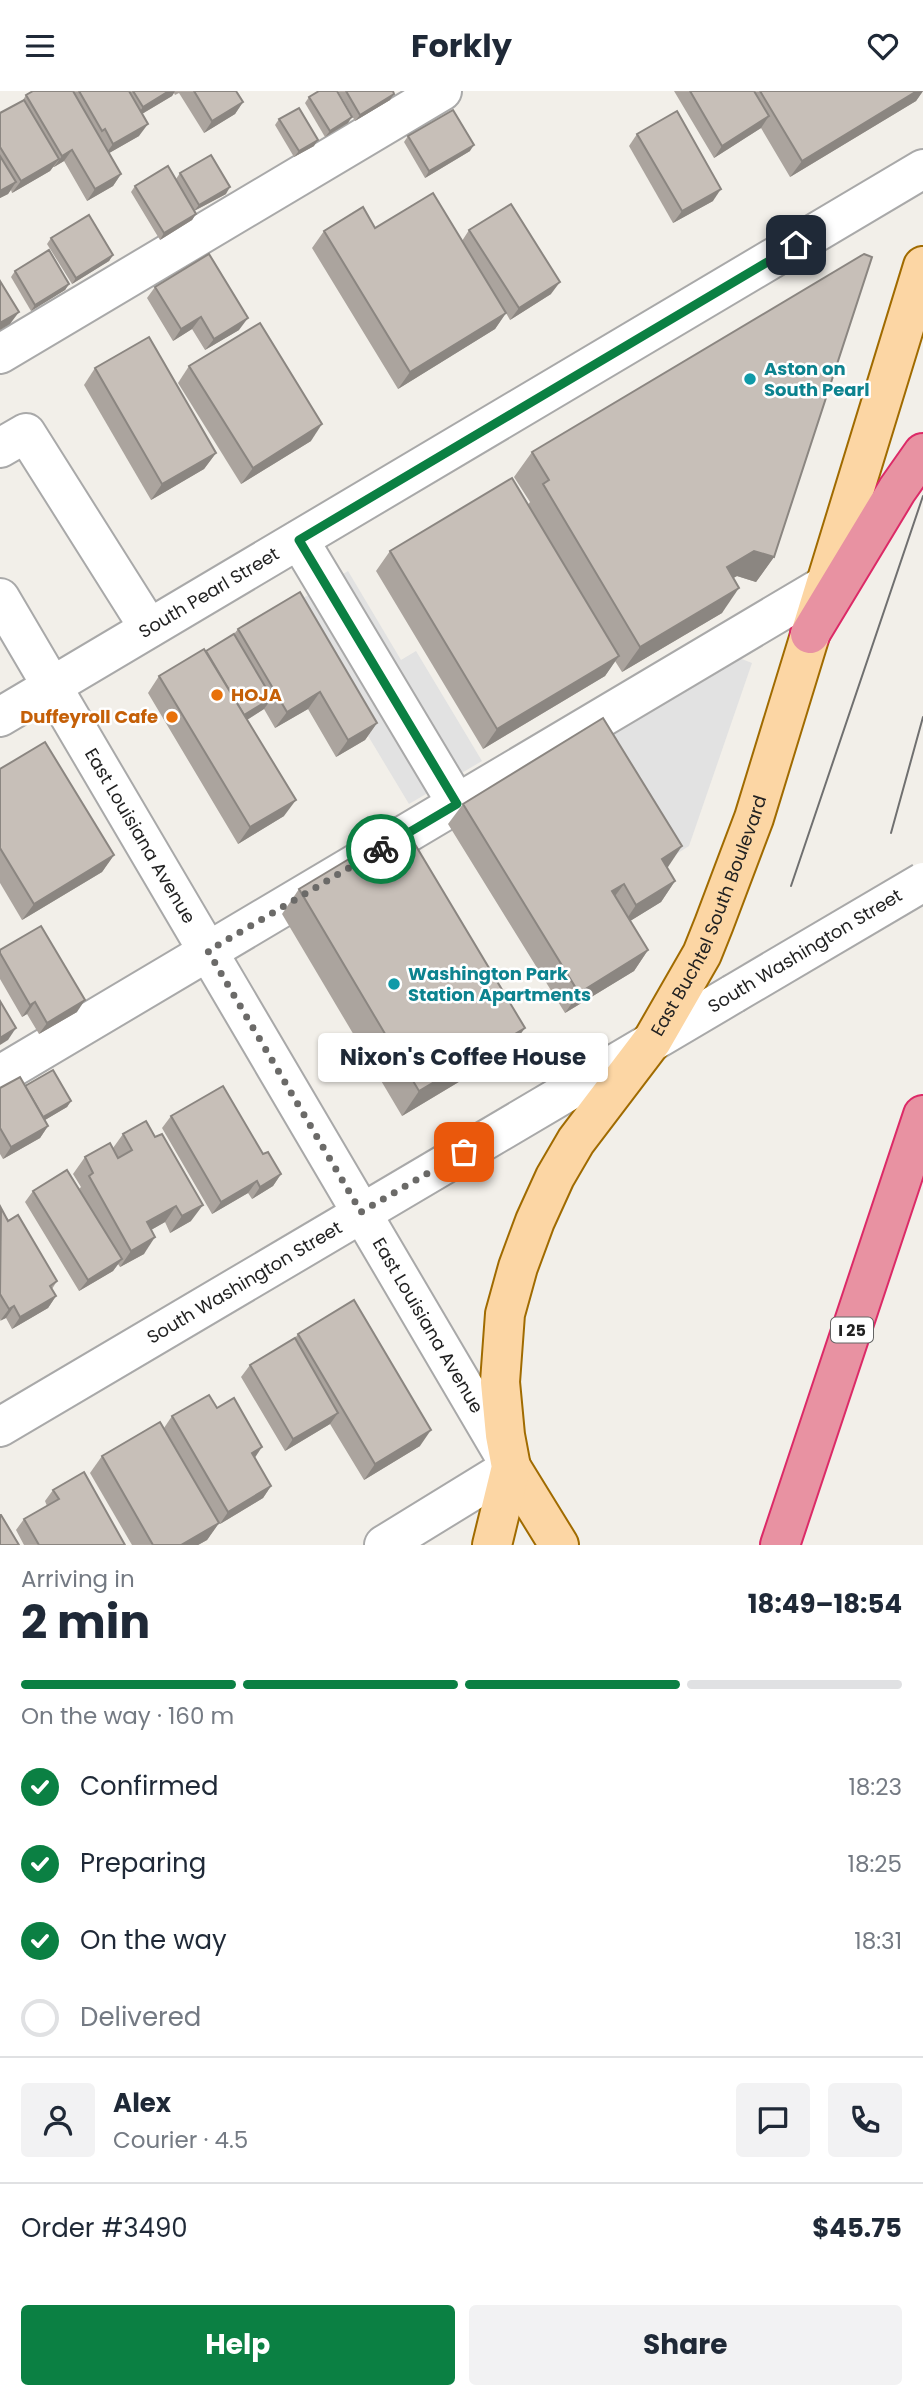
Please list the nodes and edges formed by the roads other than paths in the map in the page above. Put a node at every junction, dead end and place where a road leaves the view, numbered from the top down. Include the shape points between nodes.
1 (442, 91) edge
2 (923, 169) edge
3 (923, 266) edge
4 (0, 354) edge
5 (0, 448) edge
6 (923, 453) edge
7 (299, 540) junction
8 (825, 585) junction
9 (0, 598) edge
10 (149, 628) junction
11 (810, 634) junction
12 (52, 685) junction
13 (0, 717) edge
14 (457, 804) junction
15 (923, 881) edge
16 (208, 951) junction
17 (652, 1041) junction
18 (0, 1075) edge
19 (923, 1115) edge
20 (361, 1212) junction
21 (0, 1427) edge
22 (512, 1467) junction
23 (384, 1545) edge
24 (492, 1545) edge
25 (559, 1545) edge
26 (780, 1545) edge

1 - 4 street
2 - 7 street, South Pearl Street
3 - 8 main road, East Buchtel South Boulevard
5 - 10 street via 26,433
6 - 11 highway
7 - 10 street, South Pearl Street
7 - 14 street
8 - 11 main road, East Buchtel South Boulevard
8 - 14 street
9 - 12 street, East Louisiana Avenue
10 - 12 street, South Pearl Street
11 - 17 main road, East Buchtel South Boulevard via 754,818 723,901 702,954
12 - 13 street, South Pearl Street
12 - 16 street, East Louisiana Avenue
14 - 16 street
15 - 17 street, South Washington Street, bridge
16 - 18 street
16 - 20 street, East Louisiana Avenue
17 - 20 street, South Washington Street
17 - 22 main road, East Buchtel South Boulevard via 576,1141 555,1177 518,1267 505,1314 500,1382
19 - 26 highway, I 25
20 - 21 street, South Washington Street
20 - 22 street, East Louisiana Avenue
22 - 23 street
22 - 24 main road, East Buchtel South Boulevard
22 - 25 main road, East Louisiana Avenue

